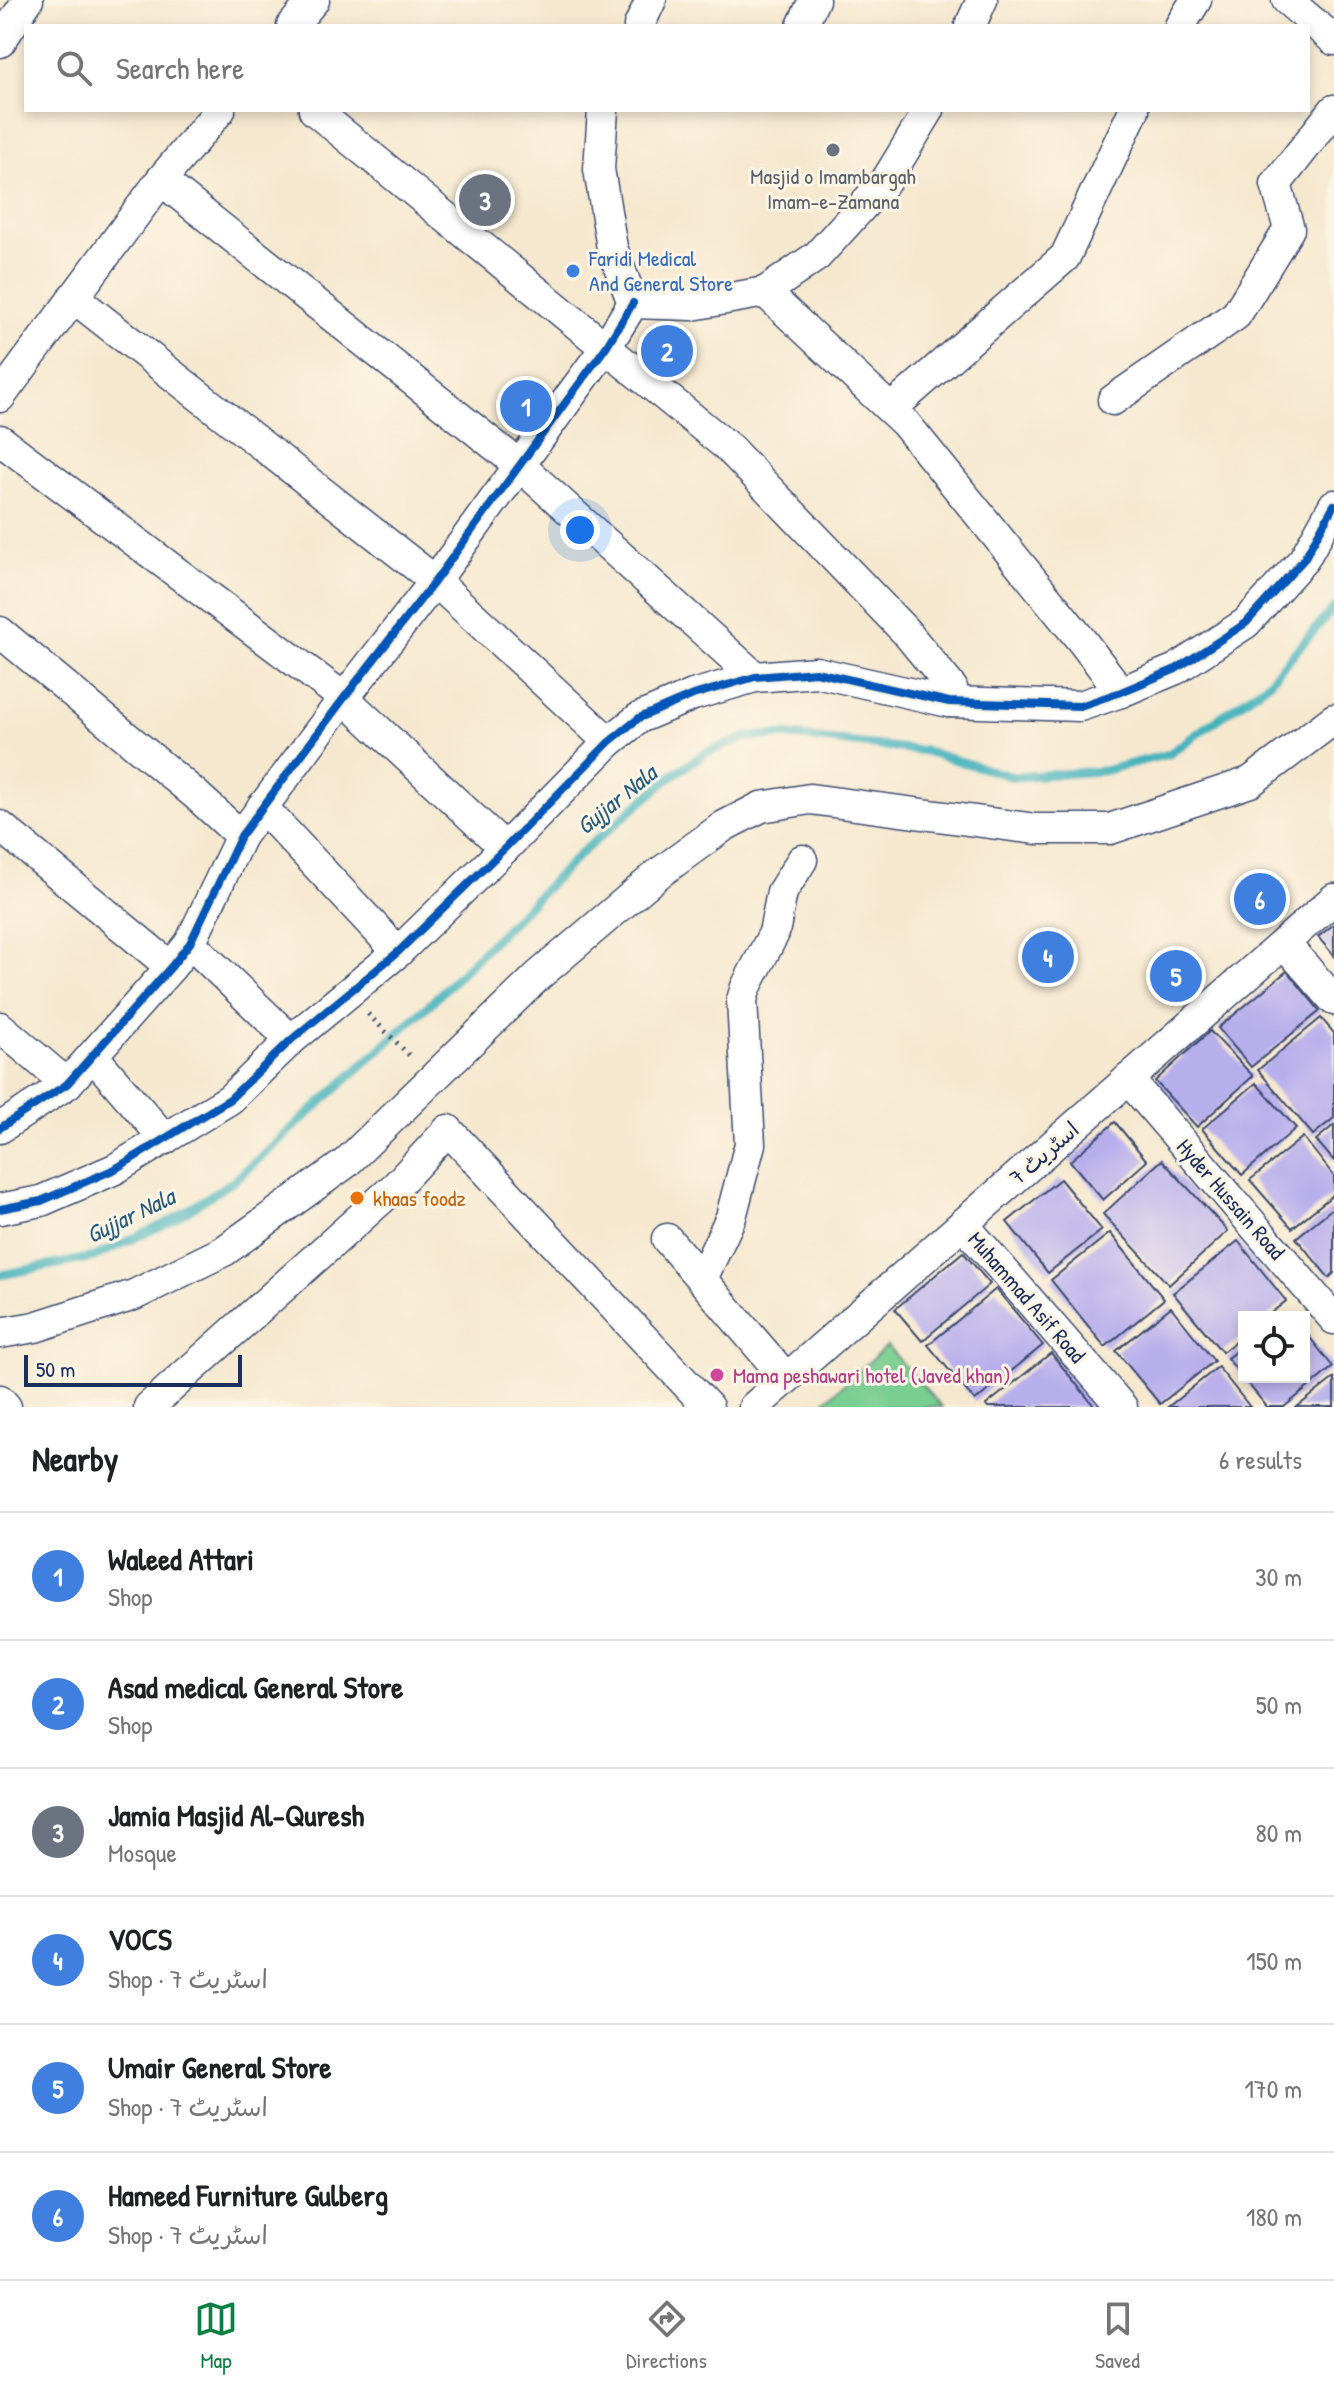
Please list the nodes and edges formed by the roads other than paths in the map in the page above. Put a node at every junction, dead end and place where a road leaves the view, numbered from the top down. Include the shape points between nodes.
1 (28, 0) edge
2 (314, 0) edge
3 (651, 0) edge
4 (814, 0) edge
5 (982, 0) edge
6 (1196, 0) edge
7 (1287, 0) edge
8 (294, 24) edge
9 (640, 24) edge
10 (803, 24) edge
11 (971, 24) edge
12 (1181, 24) edge
13 (1334, 40) edge
14 (0, 42) edge
15 (1334, 110) edge
16 (218, 112) edge
17 (316, 112) edge
18 (603, 112) edge
19 (928, 112) edge
20 (1133, 112) edge
21 (161, 180) junction
22 (765, 292) junction
23 (73, 297) junction
24 (633, 303) junction
25 (606, 347) junction
26 (0, 397) edge
27 (1113, 400) dead end
28 (891, 409) junction
29 (0, 440) edge
30 (518, 464) junction
31 (1334, 505) edge
32 (435, 581) junction
33 (0, 632) edge
34 (755, 677) junction
35 (1121, 692) junction
36 (344, 698) junction
37 (949, 702) junction
38 (1334, 719) edge
39 (609, 742) junction
40 (262, 807) junction
41 (0, 826) edge
42 (241, 836) junction
43 (505, 848) junction
44 (802, 860) dead end
45 (1334, 899) edge
46 (190, 943) junction
47 (1284, 943) junction
48 (398, 952) junction
49 (171, 967) junction
50 (1334, 1000) edge
51 (0, 1027) edge
52 (291, 1040) junction
53 (93, 1056) junction
54 (1128, 1079) junction
55 (67, 1084) junction
56 (0, 1128) edge
57 (165, 1139) junction
58 (0, 1209) edge
59 (963, 1224) junction
60 (667, 1239) dead end
61 (702, 1279) junction
62 (1334, 1319) edge
63 (0, 1333) edge
64 (786, 1378) junction
65 (0, 1400) edge
66 (6, 1407) edge
67 (149, 1407) edge
68 (708, 1407) edge
69 (754, 1407) edge
70 (1122, 1407) edge

1 - 14 street
2 - 8 street
3 - 9 street
4 - 10 street
5 - 11 street
6 - 12 street
7 - 13 street
15 - 27 street via 1276,184 1289,229 1236,315
16 - 21 street
17 - 25 street
18 - 24 street via 601,185 612,248
19 - 22 street via 887,179 817,256
20 - 28 street via 1065,257
21 - 23 street
21 - 30 street
22 - 24 street via 692,305
22 - 28 street
23 - 26 street
23 - 32 street
24 - 25 street
25 - 30 street
25 - 37 street via 729,448 906,632 952,688
28 - 35 street
29 - 36 street
30 - 32 street
30 - 34 street
31 - 35 street via 1304,559 1246,623 1176,669
32 - 36 street
32 - 39 street
33 - 42 street
34 - 37 street via 816,672
34 - 39 street via 639,718
35 - 37 street via 1080,706
36 - 40 street
36 - 43 street
38 - 63 street via 1250,782 1110,829 1036,829 810,799 761,807 724,826 658,874 539,975 346,1163 224,1251 134,1295
39 - 43 street
40 - 42 street
40 - 48 street
41 - 49 street
42 - 46 street
43 - 48 street
44 - 61 street via 782,892 774,933 742,1000 750,1144 731,1217
45 - 47 street, اسٹریٹ 7
46 - 49 street
46 - 52 street
47 - 50 street
47 - 54 street, اسٹریٹ 7
48 - 52 street
49 - 53 street
51 - 55 street
52 - 57 street via 230,1099
53 - 55 street
53 - 57 street
54 - 59 street, اسٹریٹ 7
54 - 62 street, Hyder Hussain Road
55 - 56 street
57 - 58 street via 103,1175 41,1201
59 - 64 street, اسٹریٹ 7
59 - 70 street, Muhammad Asif Road
60 - 61 street
61 - 64 street
64 - 69 street, اسٹریٹ 7
65 - 66 street
67 - 68 street via 396,1186 448,1130

